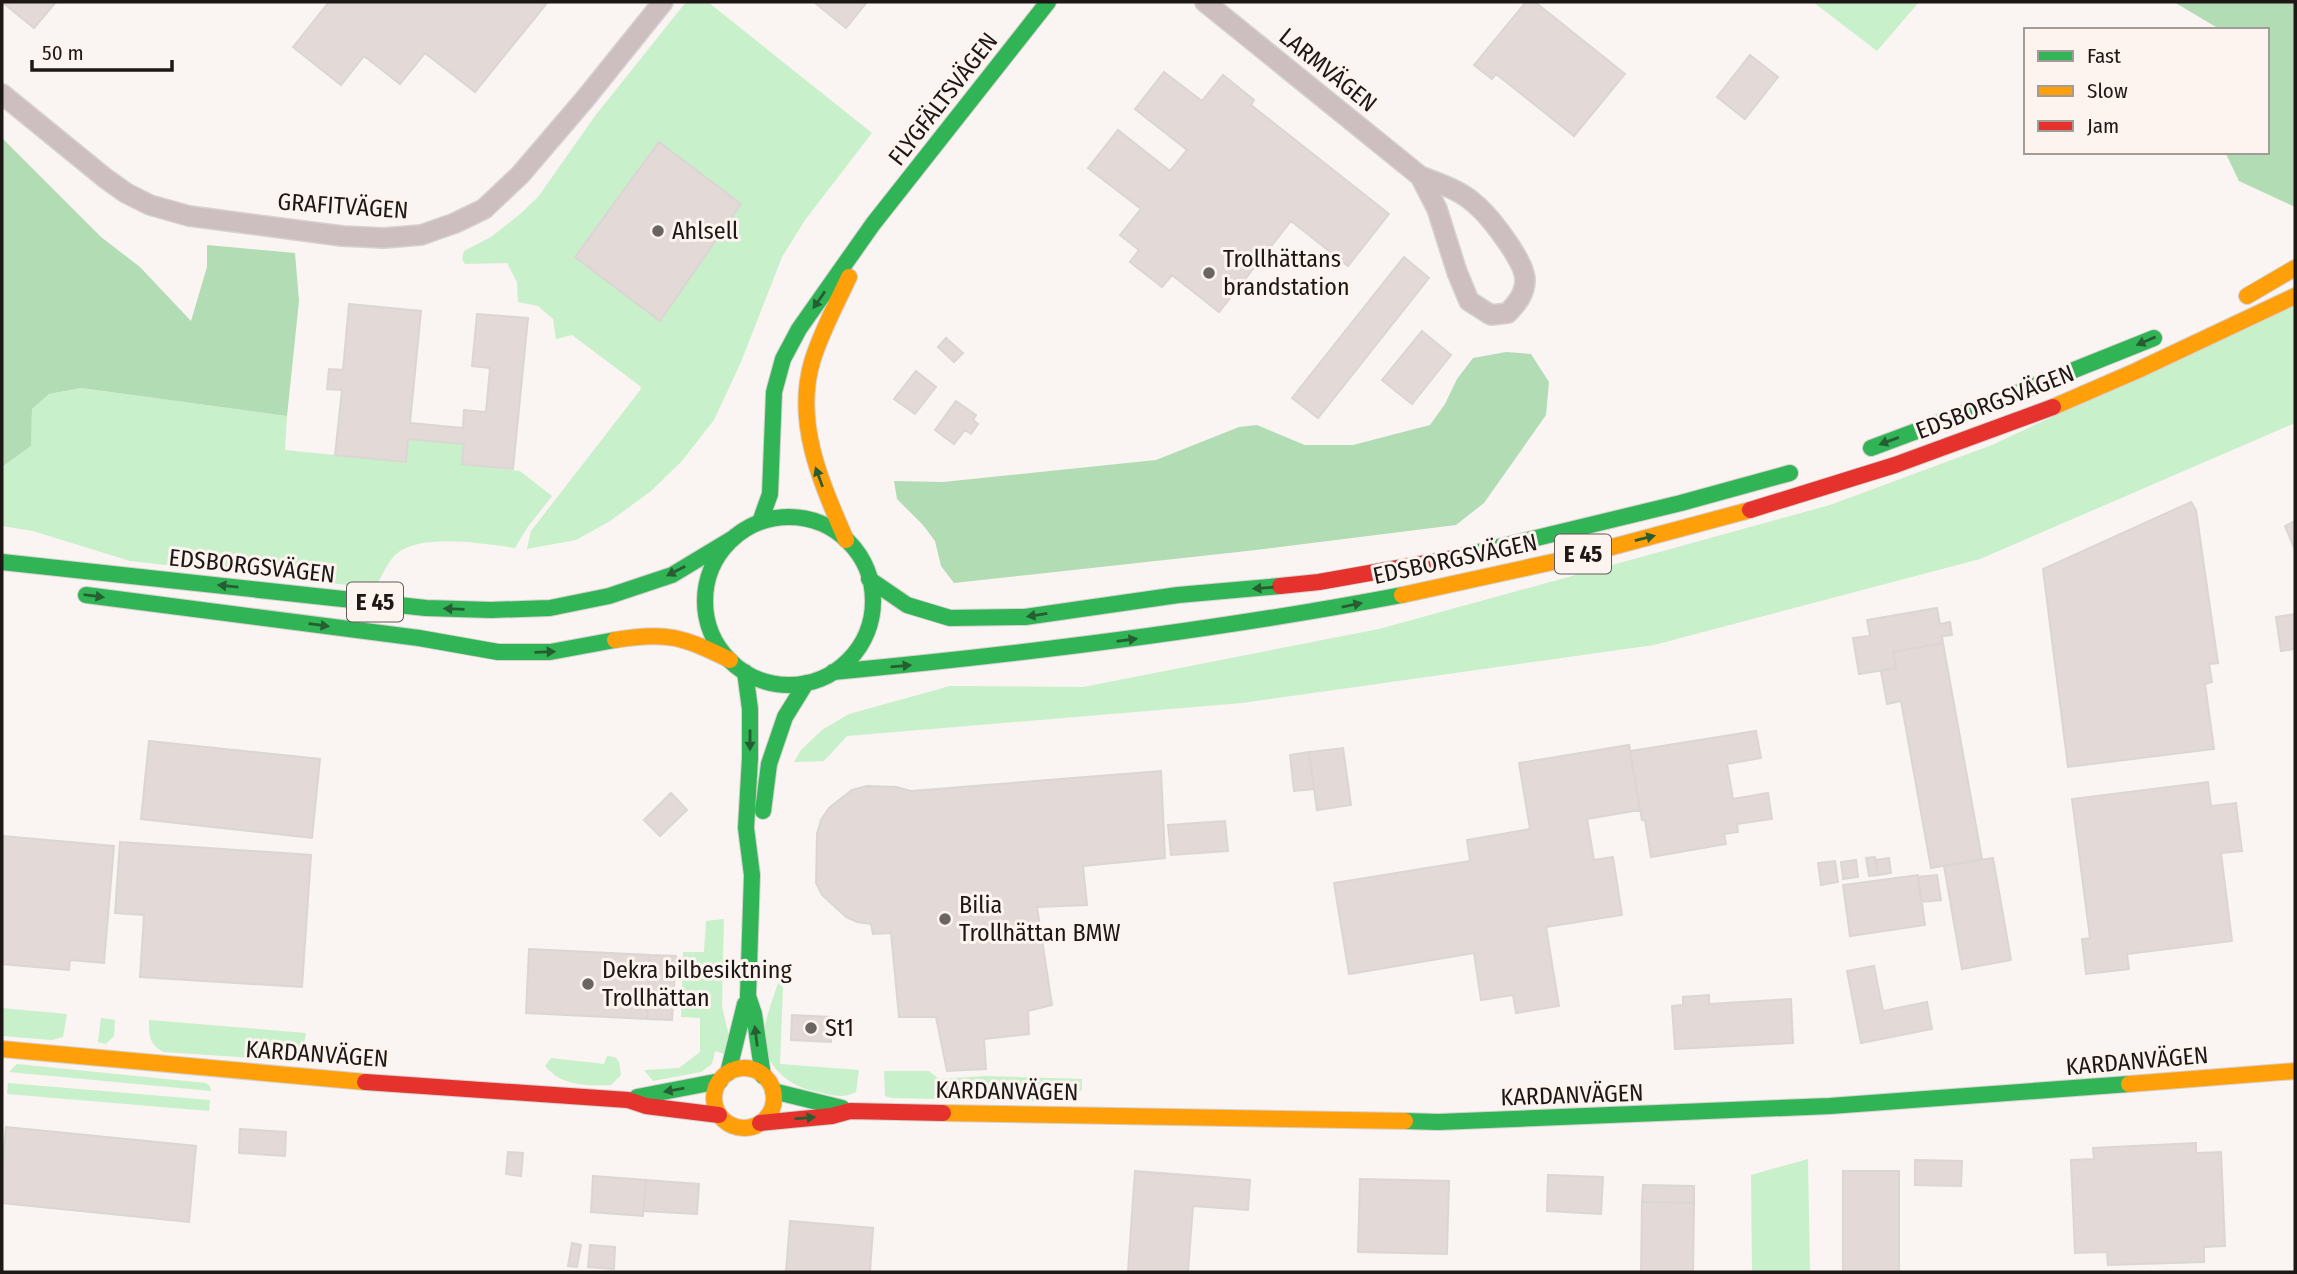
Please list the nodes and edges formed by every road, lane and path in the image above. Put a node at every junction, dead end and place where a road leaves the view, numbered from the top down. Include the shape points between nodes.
1 (663, 2) edge
2 (1048, 2) edge
3 (1205, 2) edge
4 (2, 94) edge
5 (1420, 176) junction
6 (873, 224) junction
7 (2295, 268) edge
8 (2295, 296) edge
9 (2231, 305) dead end
10 (2168, 332) dead end
11 (1852, 455) dead end
12 (1799, 471) dead end
13 (760, 522) junction
14 (735, 537) junction
15 (846, 540) junction
16 (2, 562) edge
17 (869, 579) junction
18 (69, 592) dead end
19 (730, 660) junction
20 (745, 672) junction
21 (833, 672) junction
22 (806, 683) junction
23 (752, 874) junction
24 (748, 996) junction
25 (2, 1049) edge
26 (2295, 1071) edge
27 (763, 1076) junction
28 (724, 1077) junction
29 (773, 1091) junction
30 (628, 1100) junction
31 (850, 1111) junction
32 (719, 1115) junction
33 (760, 1123) junction

1 - 4 street, GRAFITVÄGEN via 520,175 484,209 421,235 342,236 188,216 150,205 105,178
2 - 6 main road, FLYGFÄLTSVÄGEN
3 - 5 street, LARMVÄGEN
5 - 5 street, LARMVÄGEN via 1437,209 1469,301 1491,315 1508,313 1522,295 1525,278 1514,253 1473,202
6 -> 13 main road, FLYGFÄLTSVÄGEN via 783,359 774,392 770,494
15 -> 6 main road, FLYGFÄLTSVÄGEN via 810,450 807,384
7 - 9 main road
21 -> 8 main road, EDSBORGSVÄGEN / E 45 via 999,657 1324,610 1472,581 1687,528 1977,436 2128,376
10 -> 11 main road, EDSBORGSVÄGEN
12 -> 17 main road, EDSBORGSVÄGEN / E 45 via 1464,556 1319,582 1178,595 1024,617 950,618 907,605
13 - 14 main road, E 45
13 - 15 main road, E 45 via 806,519
14 -> 16 main road, EDSBORGSVÄGEN / E 45 via 672,575 609,596 550,608 426,608
14 - 19 main road, E 45 via 710,570 705,597 713,638
15 - 17 main road, E 45
17 - 21 main road, E 45 via 872,600 867,631 856,650
18 -> 19 main road, EDSBORGSVÄGEN / E 45 via 498,652 550,652 669,635
19 - 20 main road, E 45
20 - 22 main road, E 45 via 775,683
20 -> 23 main road via 750,709 746,828
21 - 22 main road, E 45
22 - 23 main road via 785,717 769,764
23 - 24 main road
27 -> 24 main road
24 - 28 main road
25 - 30 main road, KARDANVÄGEN via 313,1078
26 - 31 main road, KARDANVÄGEN via 1830,1106 1438,1122
27 - 28 main road via 746,1069
27 - 29 main road
28 -> 30 main road, KARDANVÄGEN
28 - 32 main road via 714,1096
29 - 31 main road, KARDANVÄGEN
29 - 33 main road via 771,1110
30 - 32 main road, KARDANVÄGEN
33 -> 31 main road, KARDANVÄGEN
32 - 33 main road via 737,1127

